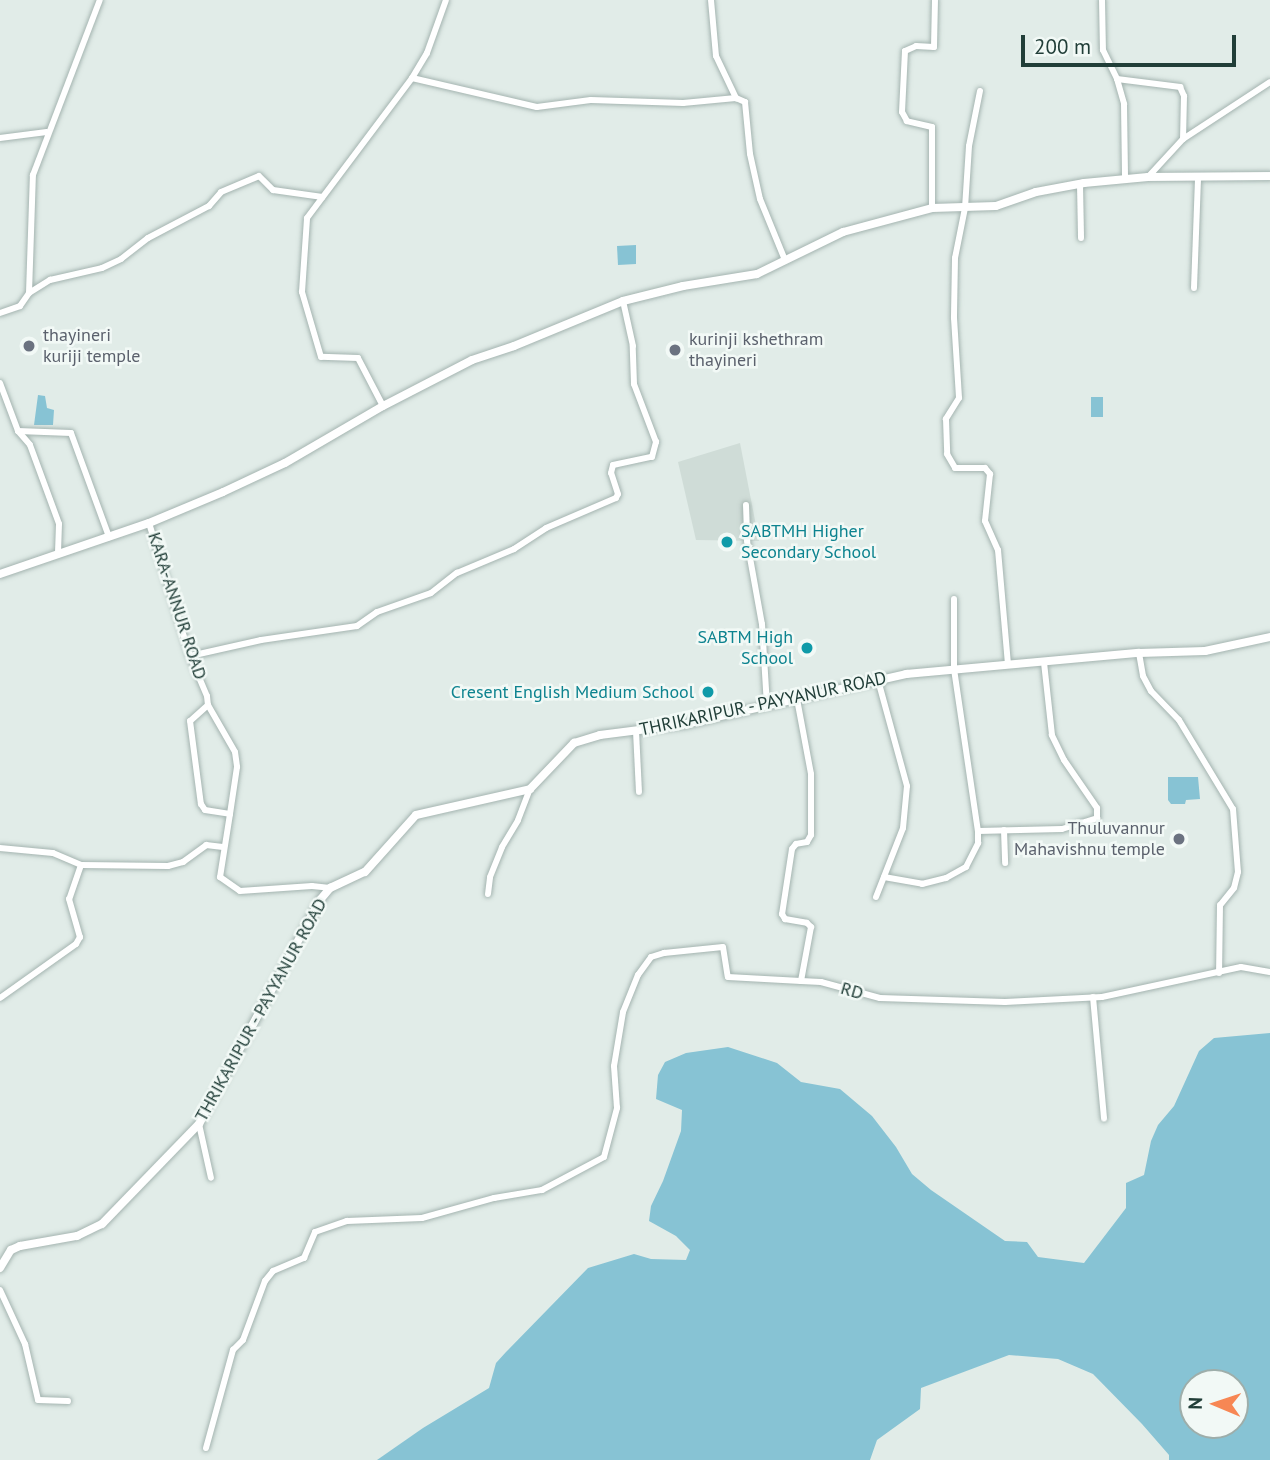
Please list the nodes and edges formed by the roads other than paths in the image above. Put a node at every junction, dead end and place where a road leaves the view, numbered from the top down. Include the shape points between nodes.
1 (100, 0) edge
2 (446, 0) edge
3 (711, 0) edge
4 (935, 0) edge
5 (1102, 0) edge
6 (412, 78) junction
7 (1117, 79) junction
8 (1270, 82) edge
9 (980, 91) dead end
10 (736, 99) junction
11 (47, 132) junction
12 (0, 138) edge
13 (1183, 139) junction
14 (1270, 176) edge
15 (1148, 177) junction
16 (1198, 177) junction
17 (1125, 178) junction
18 (1080, 184) junction
19 (323, 197) junction
20 (932, 208) junction
21 (965, 208) junction
22 (1081, 238) dead end
23 (785, 260) junction
24 (1194, 288) dead end
25 (30, 293) junction
26 (624, 301) junction
27 (0, 313) edge
28 (0, 383) edge
29 (383, 406) junction
30 (18, 431) junction
31 (746, 505) dead end
32 (149, 523) junction
33 (109, 537) junction
34 (58, 552) junction
35 (0, 574) edge
36 (954, 599) dead end
37 (1270, 638) edge
38 (1139, 653) junction
39 (190, 656) junction
40 (1044, 662) junction
41 (1008, 665) junction
42 (954, 669) junction
43 (878, 680) junction
44 (797, 699) junction
45 (208, 705) junction
46 (767, 706) junction
47 (636, 731) junction
48 (530, 789) junction
49 (639, 792) dead end
50 (230, 814) junction
51 (1004, 830) junction
52 (978, 831) junction
53 (223, 847) junction
54 (0, 848) edge
55 (1005, 863) dead end
56 (81, 865) junction
57 (884, 877) junction
58 (330, 888) junction
59 (488, 894) dead end
60 (876, 897) dead end
61 (1219, 972) junction
62 (1270, 972) edge
63 (802, 981) junction
64 (0, 998) edge
65 (1093, 998) junction
66 (1104, 1119) dead end
67 (199, 1125) junction
68 (211, 1178) dead end
69 (0, 1268) edge
70 (0, 1290) edge
71 (68, 1401) dead end
72 (206, 1448) dead end

1 - 11 street
2 - 6 street via 427,53
3 - 10 street via 716,56
4 - 20 street via 934,47 905,51 902,112 907,121 932,127
5 - 7 street via 1103,50
6 - 10 street via 537,107 591,100 683,103
6 - 19 street
7 - 13 street via 1180,88 1184,96
7 - 17 street via 1124,104
8 - 13 street
9 - 21 street via 969,146
10 - 23 street via 745,102 760,199
11 - 12 street
11 - 25 street via 30,196
13 - 15 street
14 - 16 main road
15 - 16 main road
15 - 17 main road
16 - 24 street
17 - 18 main road
18 - 21 main road via 996,206
18 - 22 street
19 - 25 street via 273,190 259,176 221,192 209,206 162,230 121,259 50,280
19 - 29 street via 307,218 302,292 321,357 358,358
20 - 21 main road
20 - 23 main road via 843,232
21 - 41 street via 955,258 959,398 946,418 947,454 954,468 985,468 990,474 985,520 998,550
23 - 26 main road via 757,274
25 - 27 street via 20,306
26 - 29 main road via 472,360
26 - 39 street via 633,346 634,384 656,442 652,457 613,466 616,498 546,528 514,549 457,573 431,593 377,612 357,626
28 - 30 street
29 - 32 main road via 285,463
30 - 33 street via 71,433
30 - 34 street via 30,445 59,524
31 - 46 street via 747,541 762,624
32 - 33 main road
32 - 39 street, KARA-ANNUR ROAD
33 - 34 main road
34 - 35 main road
36 - 42 street
37 - 38 main road, THRIKARIPUR - PAYYANUR ROAD via 1205,651
38 - 40 main road, THRIKARIPUR - PAYYANUR ROAD
38 - 61 street via 1147,683 1179,720 1233,809 1238,872 1234,888 1220,905
39 - 45 street, KARA-ANNUR ROAD
40 - 41 main road, THRIKARIPUR - PAYYANUR ROAD
40 - 51 street via 1052,735 1099,813 1097,818 1062,830
41 - 42 main road, THRIKARIPUR - PAYYANUR ROAD
42 - 43 main road, THRIKARIPUR - PAYYANUR ROAD
42 - 52 street
43 - 44 main road, THRIKARIPUR - PAYYANUR ROAD
43 - 57 street via 907,786 903,828
44 - 46 main road, THRIKARIPUR - PAYYANUR ROAD
44 - 63 street via 811,774 811,835 792,849 782,914 811,927
45 - 50 street, KARA-ANNUR ROAD via 235,751
45 - 50 street via 190,720 201,804 205,810
46 - 47 main road, THRIKARIPUR - PAYYANUR ROAD
47 - 48 main road, THRIKARIPUR - PAYYANUR ROAD via 574,743
47 - 49 street
48 - 58 main road, THRIKARIPUR - PAYYANUR ROAD via 416,815 365,872
48 - 59 street via 498,857
50 - 53 street
51 - 52 street
51 - 55 street
52 - 57 street via 978,843 966,867 946,878 922,884
53 - 56 street via 206,845 183,862 168,866
53 - 58 street via 220,877 240,891
54 - 56 street via 53,853
56 - 64 street via 69,899 80,937 76,944
57 - 60 street
58 - 67 main road, THRIKARIPUR - PAYYANUR ROAD
61 - 62 street, RD via 1241,967
61 - 65 street, RD
63 - 65 street, RD via 880,998 1004,1002
63 - 72 street, RD via 728,976 723,947 651,957 623,1012 614,1066 617,1108 604,1157 542,1190 422,1218 347,1221 315,1232 304,1258 273,1271 265,1281 243,1340 233,1350
65 - 66 street
67 - 68 street
67 - 69 main road, THRIKARIPUR - PAYYANUR ROAD via 102,1224 77,1236 20,1246 11,1250
70 - 71 street via 25,1344 38,1400

